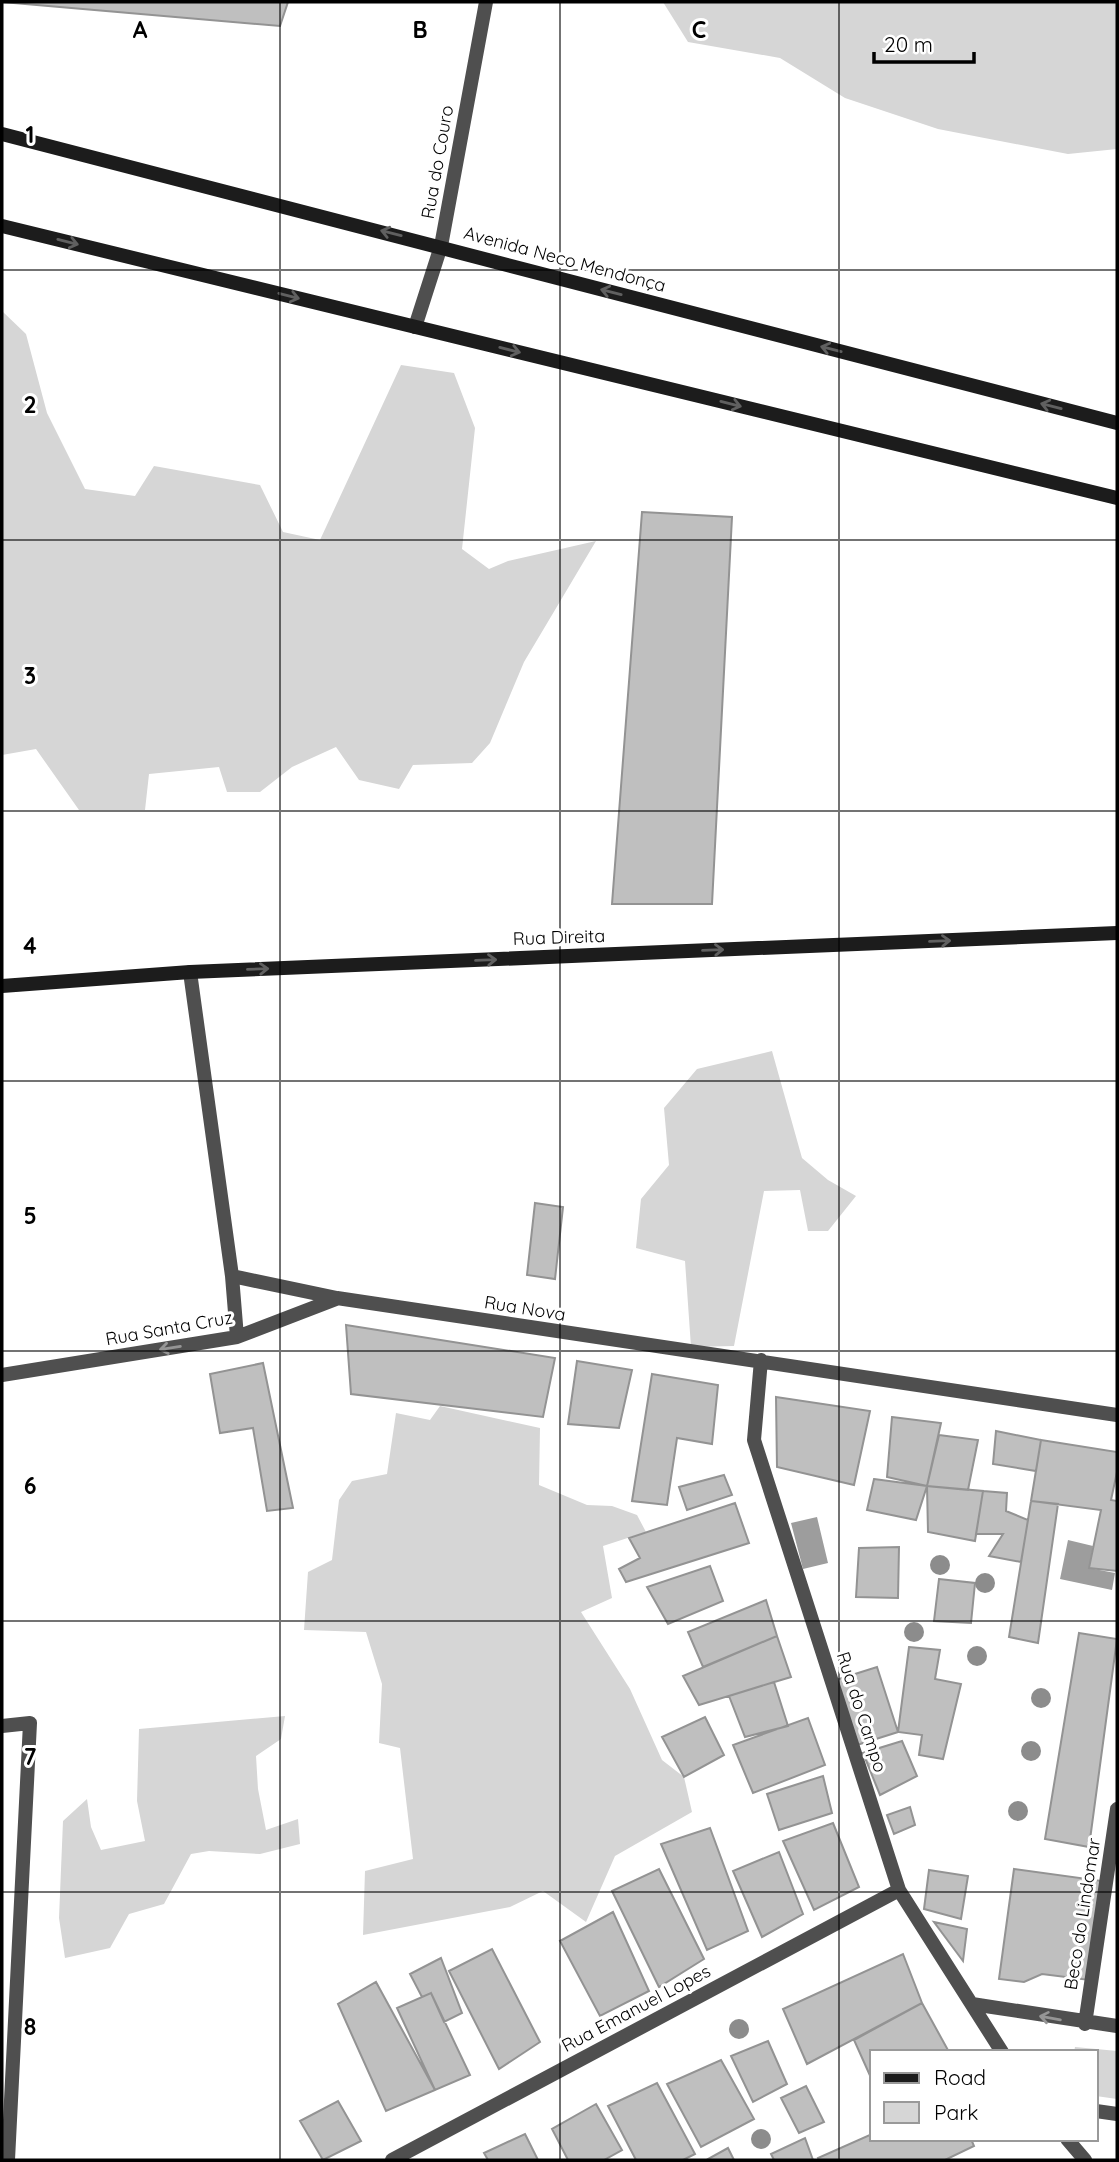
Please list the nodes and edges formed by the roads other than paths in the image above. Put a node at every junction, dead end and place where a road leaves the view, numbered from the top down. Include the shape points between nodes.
1 (486, 2) edge
2 (2, 134) edge
3 (2, 226) edge
4 (441, 246) junction
5 (415, 327) junction
6 (1117, 423) edge
7 (1117, 498) edge
8 (1117, 933) edge
9 (190, 972) junction
10 (2, 986) edge
11 (232, 1276) junction
12 (337, 1298) junction
13 (237, 1338) junction
14 (761, 1360) junction
15 (2, 1375) edge
16 (1117, 1415) edge
17 (2, 1726) edge
18 (1117, 1809) edge
19 (899, 1890) junction
20 (972, 2004) junction
21 (1085, 2024) junction
22 (1117, 2026) edge
23 (1001, 2050) edge
24 (1098, 2111) edge
25 (1117, 2114) edge
26 (1069, 2141) edge
27 (8, 2160) edge
28 (392, 2160) edge
29 (1085, 2160) edge

1 - 4 street, Rua do Couro
4 -> 2 main road, Avenida Neco Mendonça
3 -> 5 main road
4 - 5 street, Rua do Couro
6 -> 4 main road, Avenida Neco Mendonça
5 -> 7 main road
9 -> 8 main road, Rua Direita
9 - 10 main road, Rua Direita
9 - 11 street
11 - 12 street, Rua Nova
11 - 13 street
12 - 13 street, Rua Santa Cruz
12 - 14 street, Rua Nova
13 -> 15 street, Rua Santa Cruz
14 - 16 street, Rua Nova
14 - 19 street, Rua do Campo via 754,1440
17 - 27 street via 30,1723
18 - 21 street, Beco do Lindomar
19 - 20 street, Rua do Campo
19 - 28 street, Rua Emanuel Lopes
21 -> 20 street
20 - 23 street, Rua do Campo
21 - 22 street
24 - 25 street
26 - 29 street

